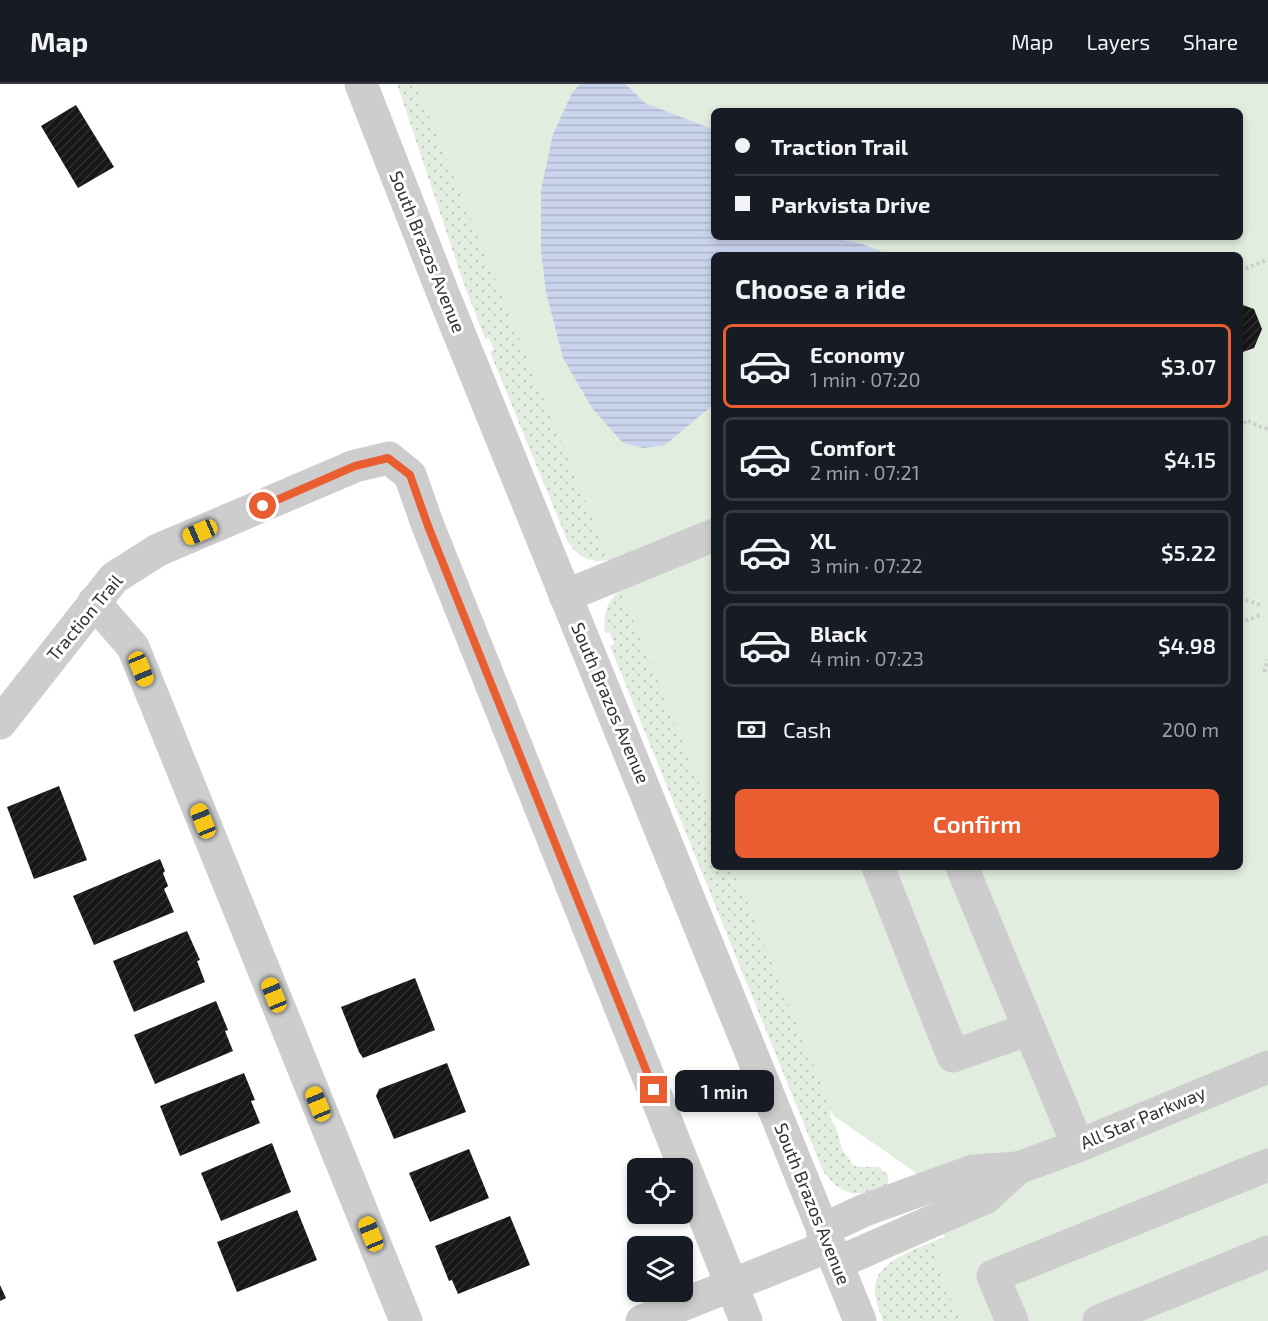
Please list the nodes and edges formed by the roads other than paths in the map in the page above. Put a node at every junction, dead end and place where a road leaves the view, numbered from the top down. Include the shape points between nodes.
1 (361, 84) edge
2 (711, 536) edge
3 (565, 596) junction
4 (94, 602) junction
5 (0, 723) edge
6 (880, 870) edge
7 (963, 870) edge
8 (1029, 1029) junction
9 (1268, 1067) edge
10 (1078, 1146) junction
11 (1268, 1165) edge
12 (829, 1246) junction
13 (1268, 1252) edge
14 (732, 1286) junction
15 (406, 1321) edge
16 (642, 1321) edge
17 (746, 1321) edge
18 (860, 1321) edge
19 (1011, 1321) edge
20 (1099, 1321) edge

1 - 3 street, South Brazos Avenue
2 - 3 street
3 - 12 street, South Brazos Avenue
4 - 5 street, Traction Trail
4 - 14 street, Traction Trail via 114,578 158,550 355,466 388,458 410,475
4 - 15 street via 133,647
6 - 8 street via 953,1056
7 - 8 street
8 - 10 street
9 - 10 street, All Star Parkway
10 - 12 street, All Star Parkway via 1018,1168 985,1198
11 - 19 street via 993,1276
12 - 14 street, All Star Parkway
12 - 18 street, South Brazos Avenue
13 - 20 street
14 - 16 street, All Star Parkway
14 - 17 street

